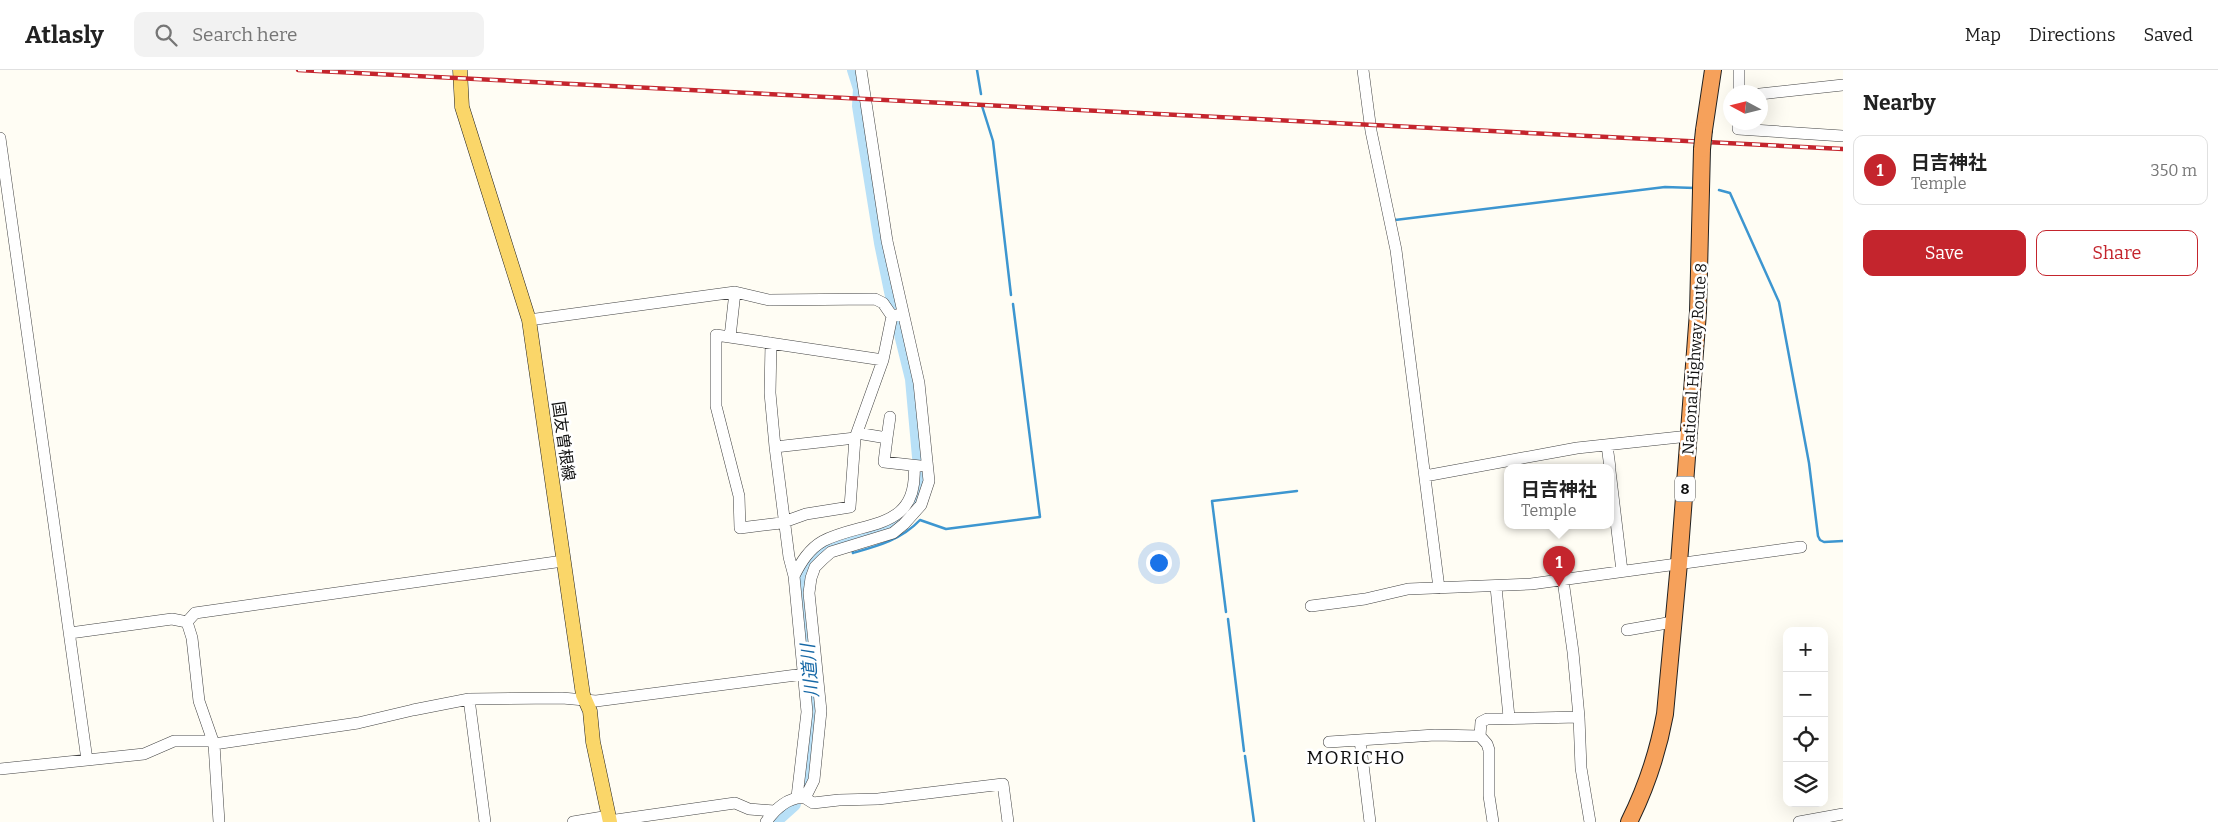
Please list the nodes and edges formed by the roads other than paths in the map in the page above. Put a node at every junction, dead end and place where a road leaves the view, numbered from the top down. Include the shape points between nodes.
1 (460, 70) edge
2 (861, 70) edge
3 (1363, 70) edge
4 (1713, 70) edge
5 (1739, 70) edge
6 (1738, 85) edge
7 (1843, 85) edge
8 (1768, 93) edge
9 (1738, 130) edge
10 (1843, 136) edge
11 (0, 138) edge
12 (735, 292) junction
13 (897, 315) junction
14 (529, 320) junction
15 (730, 337) junction
16 (772, 343) junction
17 (882, 360) junction
18 (890, 417) dead end
19 (856, 436) junction
20 (1689, 436) junction
21 (887, 438) junction
22 (1607, 445) junction
23 (775, 447) junction
24 (1609, 464) edge
25 (921, 466) junction
26 (1425, 476) junction
27 (1614, 504) edge
28 (785, 521) junction
29 (1802, 546) dead end
30 (563, 561) junction
31 (1679, 563) junction
32 (1622, 571) junction
33 (794, 576) junction
34 (1563, 580) junction
35 (1496, 587) junction
36 (1439, 588) junction
37 (1311, 606) dead end
38 (187, 622) junction
39 (1673, 622) junction
40 (1627, 630) dead end
41 (70, 633) junction
42 (804, 674) junction
43 (469, 699) junction
44 (587, 702) junction
45 (1579, 717) junction
46 (1508, 718) junction
47 (1480, 736) junction
48 (1360, 740) junction
49 (1329, 742) dead end
50 (213, 743) junction
51 (88, 760) junction
52 (0, 769) edge
53 (801, 797) junction
54 (774, 811) junction
55 (1843, 814) edge
56 (664, 818) edge
57 (609, 819) edge
58 (218, 822) edge
59 (485, 822) edge
60 (574, 822) edge
61 (766, 822) edge
62 (1008, 822) edge
63 (1370, 822) edge
64 (1493, 822) edge
65 (1590, 822) edge
66 (1629, 822) edge
67 (1799, 822) edge

1 - 14 main road, 国友曽根線 via 462,107
2 - 13 street
3 - 26 street via 1371,131 1396,250
4 - 20 highway, National Highway Route 8 / 8, bridge via 1702,149 1700,274
5 - 6 street
7 - 8 street
9 - 10 street
11 - 41 street
12 - 13 street via 769,300 875,299
12 - 14 street
12 - 15 street
13 - 17 street
13 - 25 street via 919,383
14 - 30 main road, 国友曽根線
15 - 16 street
15 - 28 street via 716,335 716,406 739,496 740,528
16 - 17 street
16 - 23 street via 770,393
17 - 19 street
18 - 21 street
19 - 21 street
19 - 23 street
19 - 28 street via 850,507
20 - 22 street
20 - 31 highway, National Highway Route 8 / 8
21 - 25 street via 884,462
22 - 24 street
22 - 26 street
23 - 28 street
25 - 33 street via 900,512 884,523 824,541 805,557
25 - 53 street via 927,490 911,519 893,533 831,552 815,567 811,578 809,593 821,711 814,780
26 - 36 street
27 - 32 street
28 - 33 street
29 - 31 street
30 - 38 street via 195,613
30 - 44 main road, 国友曽根線 via 583,694
31 - 32 street
31 - 39 highway, National Highway Route 8 / 8
32 - 34 street
33 - 42 street
34 - 35 street
34 - 45 street
35 - 36 street
35 - 46 street
36 - 37 street via 1408,589
38 - 41 street via 172,619
38 - 50 street via 192,638 199,701
39 - 40 street
39 - 66 highway, National Highway Route 8 / 8 via 1660,738 1647,781
41 - 51 street
42 - 44 street
42 - 53 street via 806,712
43 - 44 street via 562,698
43 - 50 street via 358,723
43 - 59 street
44 - 57 main road, 国友曽根線
45 - 46 street
45 - 65 street via 1581,768
46 - 47 street via 1482,720
47 - 48 street
47 - 64 street via 1489,750
48 - 49 street
48 - 63 street
50 - 51 street via 174,742 144,754
50 - 58 street
51 - 52 street
53 - 54 street
53 - 62 street via 813,803 878,799 1003,784
54 - 56 street via 749,809 735,803
54 - 61 street
55 - 67 street
56 - 57 street
57 - 60 street

